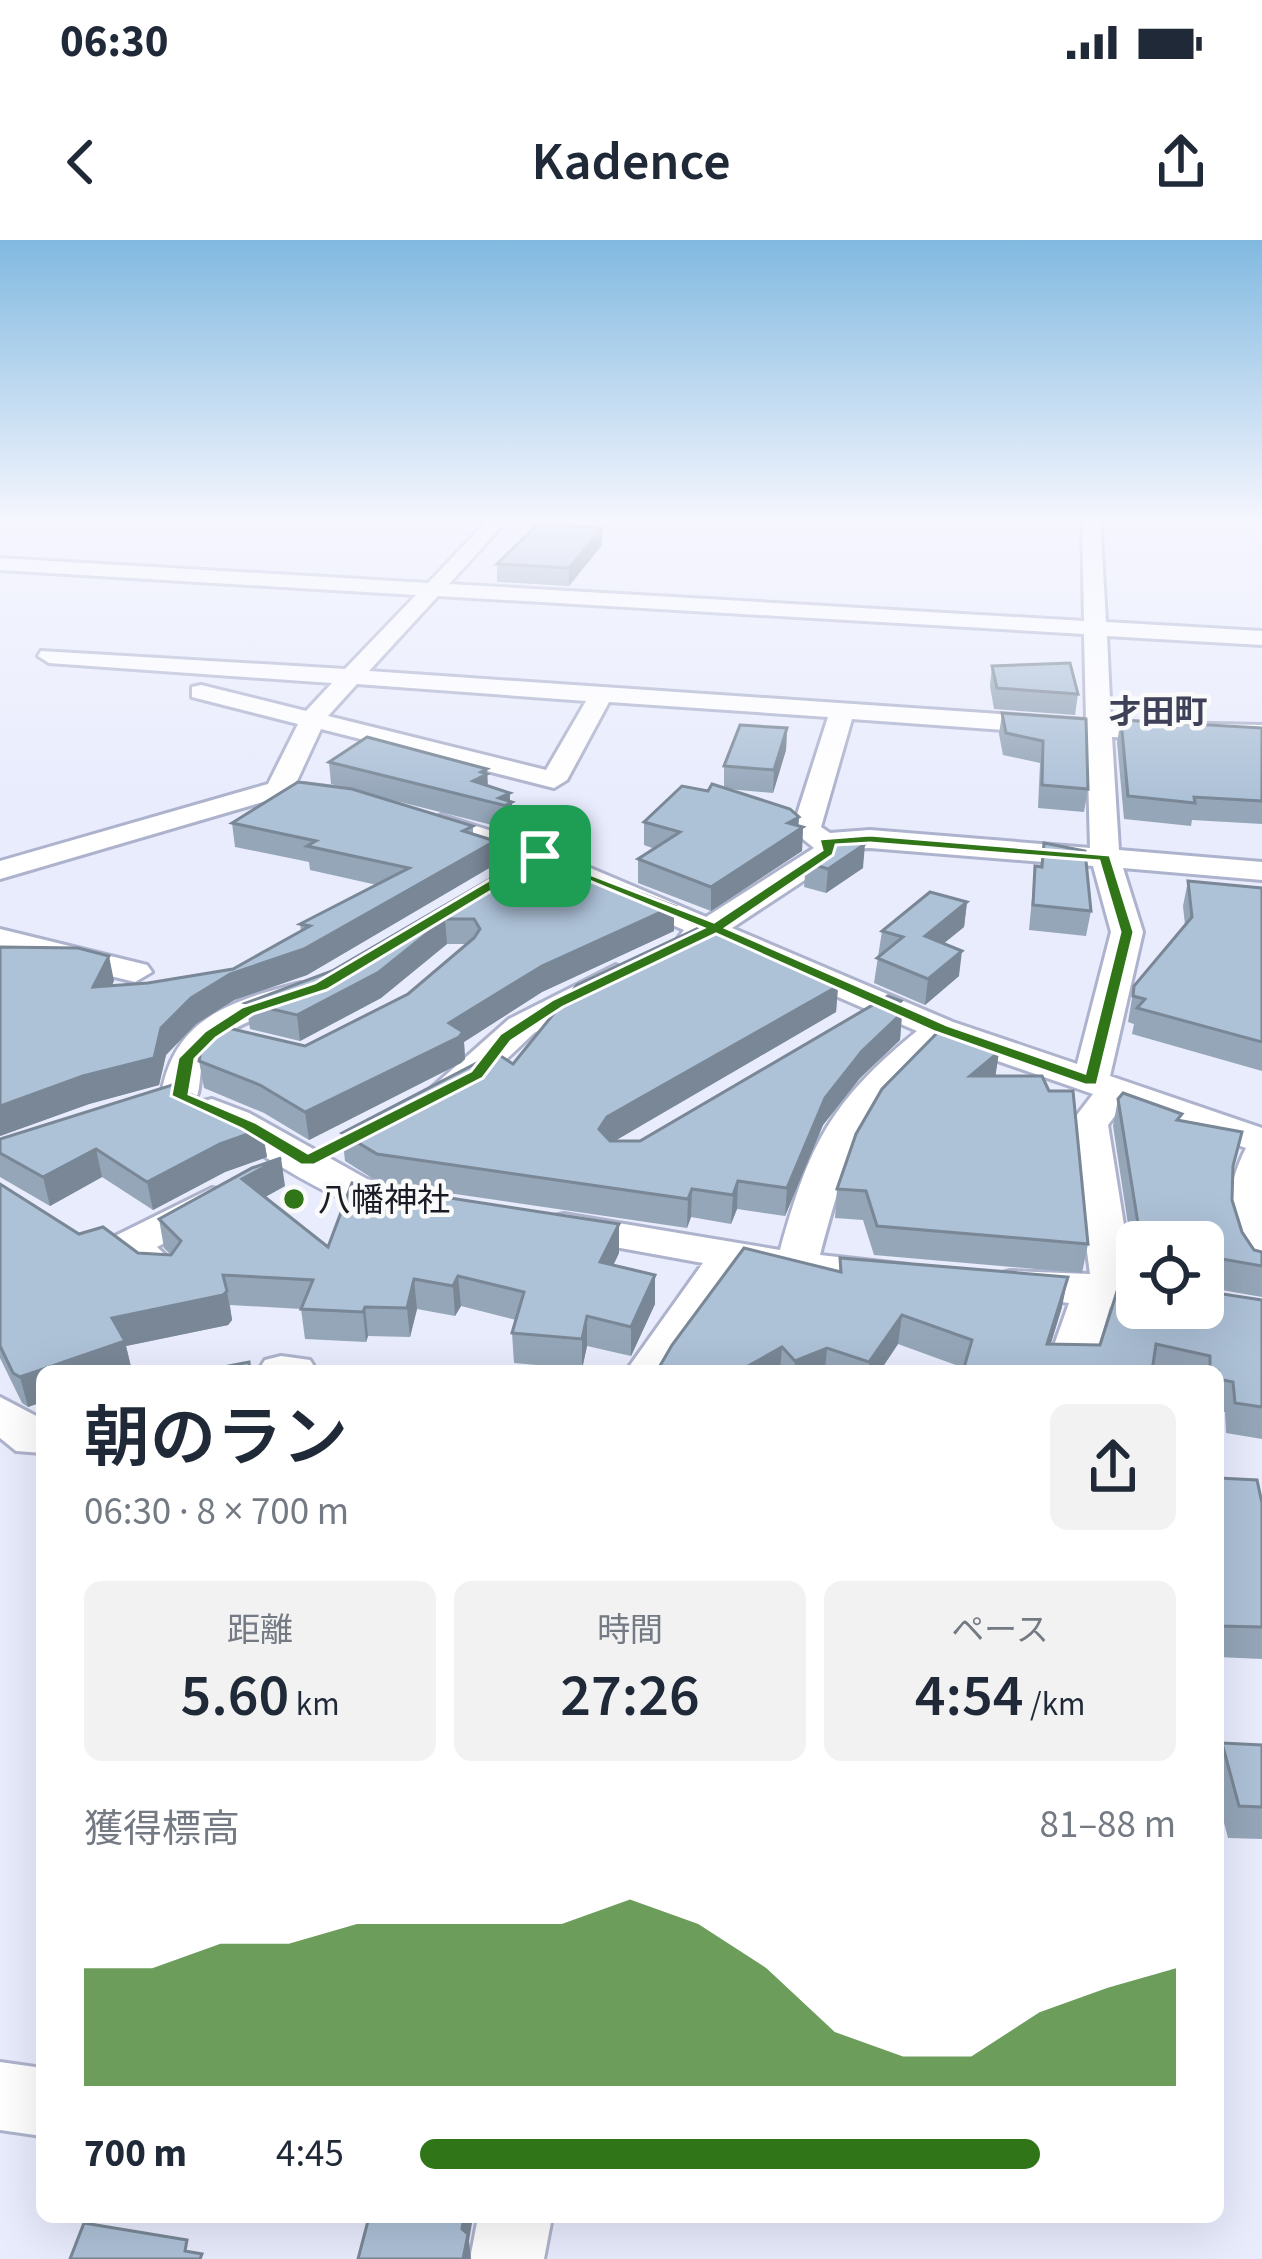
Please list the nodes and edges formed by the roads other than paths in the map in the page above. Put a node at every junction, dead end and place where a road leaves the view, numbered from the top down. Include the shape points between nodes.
1 (414, 611) edge
2 (804, 611) edge
3 (1095, 611) edge
4 (1096, 628) junction
5 (1262, 638) edge
6 (50, 656) dead end
7 (350, 677) junction
8 (201, 692) dead end
9 (601, 694) junction
10 (842, 711) junction
11 (311, 720) junction
12 (1100, 729) junction
13 (1251, 733) edge
14 (1262, 755) edge
15 (279, 789) junction
16 (380, 806) edge
17 (422, 818) edge
18 (824, 842) junction
19 (540, 856) junction
20 (1105, 858) junction
21 (0, 870) edge
22 (1262, 871) edge
23 (499, 881) edge
24 (716, 928) junction
25 (0, 939) edge
26 (135, 972) dead end
27 (341, 974) edge
28 (885, 1004) junction
29 (845, 1026) edge
30 (941, 1028) junction
31 (211, 1035) junction
32 (249, 1044) edge
33 (1103, 1085) junction
34 (413, 1107) edge
35 (350, 1139) edge
36 (1262, 1141) edge
37 (1262, 1153) edge
38 (307, 1161) junction
39 (446, 1206) edge
40 (514, 1217) edge
41 (731, 1254) junction
42 (796, 1266) junction
43 (1262, 1267) edge
44 (161, 1271) edge
45 (1116, 1287) edge
46 (1116, 1294) edge
47 (1116, 1295) edge
48 (654, 1365) edge
49 (1070, 1365) edge
50 (0, 1413) edge
51 (36, 1438) edge
52 (0, 2096) edge
53 (36, 2101) edge
54 (513, 2223) edge
55 (507, 2259) edge

1 - 7 street
2 - 4 street
3 - 4 street
4 - 5 street
4 - 12 street
6 - 7 street
7 - 9 street
7 - 11 street
8 - 11 street
9 - 10 street
9 - 11 street via 554,780
10 - 12 street
10 - 18 street via 806,830
11 - 15 street
12 - 13 street
12 - 20 street
13 - 14 street
15 - 16 street
15 - 21 street
17 - 19 street
18 - 20 street
18 - 24 street via 828,852
19 - 23 street
19 - 24 street
20 - 22 street
20 - 33 street via 1127,932
24 - 28 street
24 - 34 street via 557,1003 506,1038 477,1075
25 - 26 street
27 - 31 street via 247,1011
28 - 29 street
28 - 30 street
30 - 33 street
30 - 42 street via 849,1120 829,1154
31 - 32 street
31 - 38 street via 161,1101 249,1125
33 - 36 street
33 - 45 street via 1089,1124
35 - 38 street
37 - 43 street via 1245,1209
38 - 39 street via 369,1198
38 - 44 street via 252,1180 128,1246
40 - 41 street
41 - 42 street
41 - 48 street
42 - 46 street
47 - 49 street via 1086,1310
50 - 51 street
52 - 53 street
54 - 55 street

